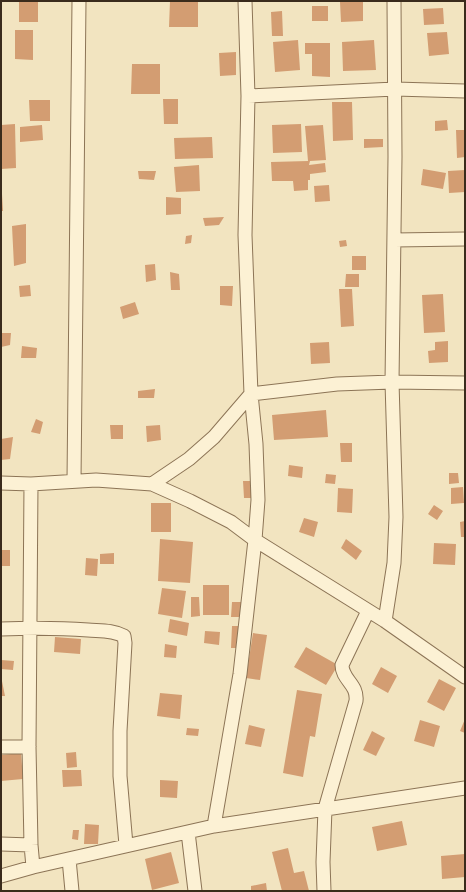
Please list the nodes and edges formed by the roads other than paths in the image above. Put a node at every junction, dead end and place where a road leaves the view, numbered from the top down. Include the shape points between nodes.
1 (79, 1) edge
2 (245, 1) edge
3 (394, 1) edge
4 (395, 89) junction
5 (465, 91) edge
6 (248, 96) junction
7 (465, 239) edge
8 (394, 240) junction
9 (392, 382) junction
10 (465, 383) edge
11 (251, 394) junction
12 (74, 481) junction
13 (1, 483) edge
14 (31, 484) junction
15 (152, 484) junction
16 (256, 540) junction
17 (368, 611) junction
18 (385, 621) junction
19 (30, 628) junction
20 (1, 629) edge
21 (465, 677) edge
22 (1, 747) edge
23 (28, 747) junction
24 (465, 788) edge
25 (325, 809) junction
26 (214, 826) junction
27 (188, 832) junction
28 (1, 844) edge
29 (32, 845) junction
30 (126, 845) junction
31 (69, 858) junction
32 (34, 867) junction
33 (1, 876) edge
34 (72, 891) edge
35 (195, 891) edge
36 (324, 891) edge

1 - 12 street
2 - 6 street
3 - 4 street
4 - 5 street
4 - 6 street
4 - 8 street
6 - 11 street via 245,235
7 - 8 street
8 - 9 street
9 - 10 street
9 - 11 street via 337,384
9 - 18 street via 396,517 394,563
11 - 15 street via 214,437 189,459
11 - 16 street via 258,500
12 - 14 street
12 - 15 street
13 - 14 street
14 - 19 street
15 - 16 street via 231,522
16 - 17 street
16 - 26 street via 240,674
17 - 18 street
17 - 25 street via 342,665 343,674 355,690 356,702
18 - 21 street
19 - 20 street
19 - 23 street
19 - 30 street via 116,632 124,636 120,776
22 - 23 street
23 - 29 street
24 - 25 street
25 - 26 street
25 - 36 street via 322,862
26 - 27 street
27 - 30 street
27 - 35 street
28 - 29 street
29 - 32 street
30 - 31 street
31 - 32 street
31 - 34 street
32 - 33 street

